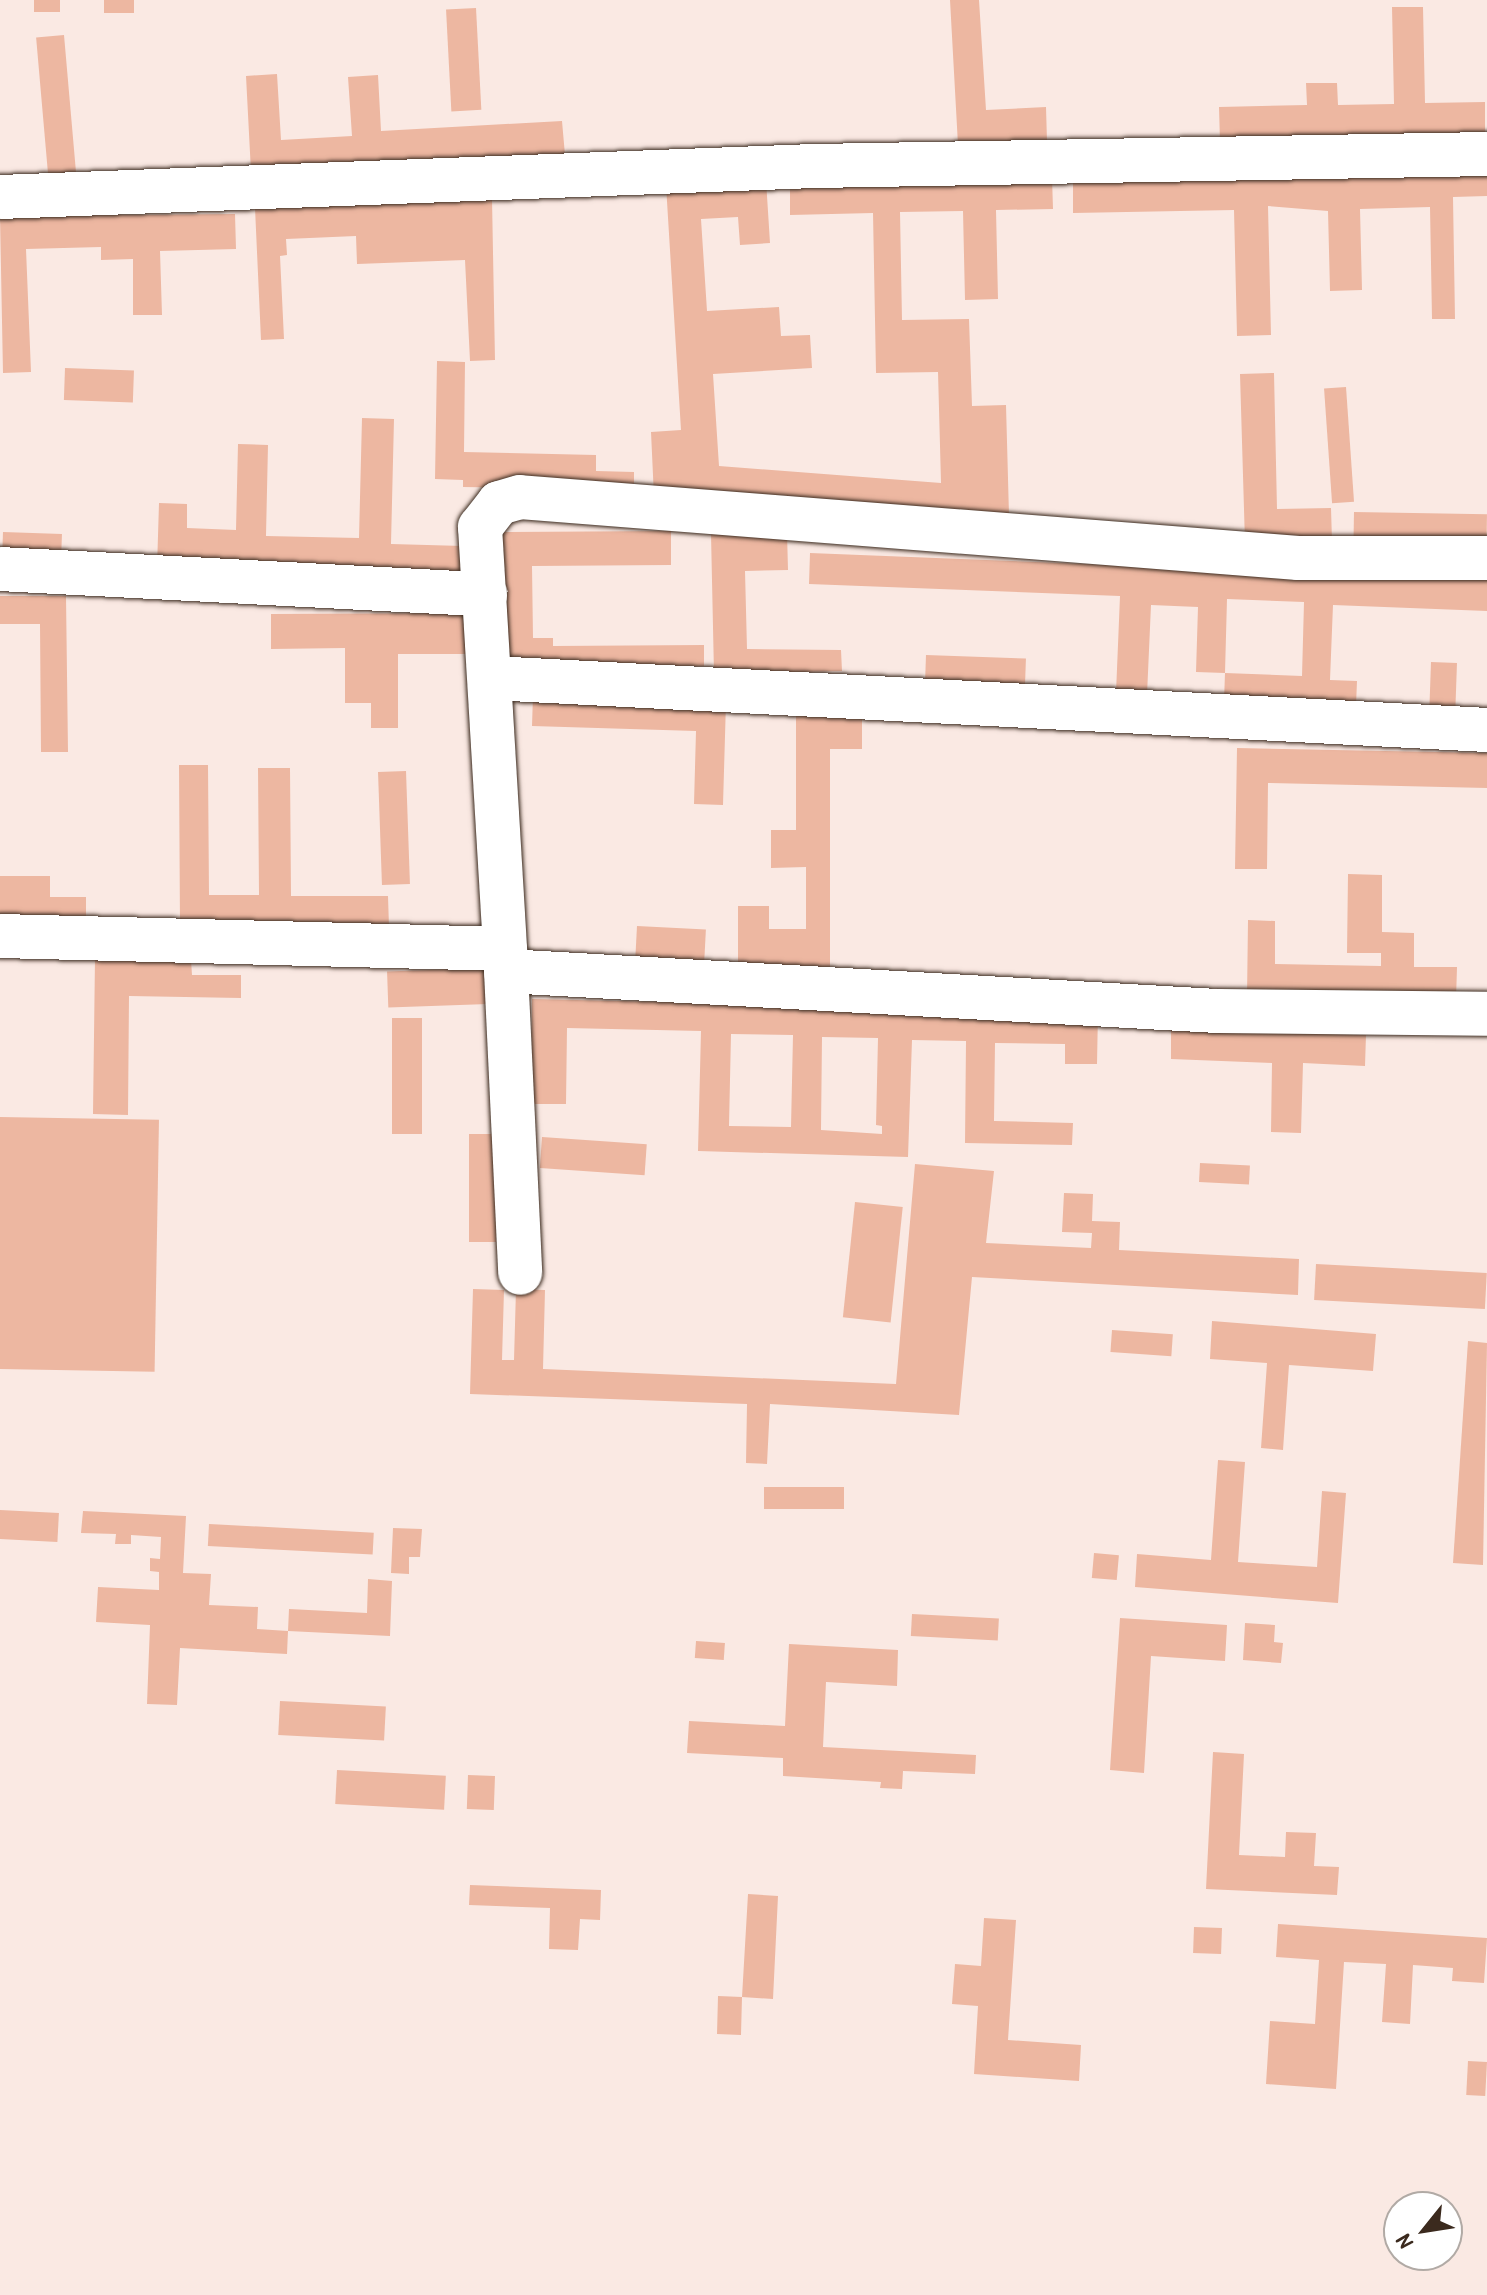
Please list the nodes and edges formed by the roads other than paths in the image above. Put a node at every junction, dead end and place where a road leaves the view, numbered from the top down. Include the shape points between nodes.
1 (1487, 154) edge
2 (0, 197) edge
3 (1487, 558) edge
4 (0, 569) edge
5 (485, 594) junction
6 (492, 678) junction
7 (1487, 730) edge
8 (0, 936) edge
9 (505, 960) junction
10 (1487, 1014) edge
11 (520, 1273) dead end

1 - 2 street via 815,166
3 - 5 street via 1298,558 520,497 499,503 480,527
4 - 5 street
5 - 6 street
6 - 7 street
6 - 9 street
8 - 9 street
9 - 10 street via 1217,1011
9 - 11 street

